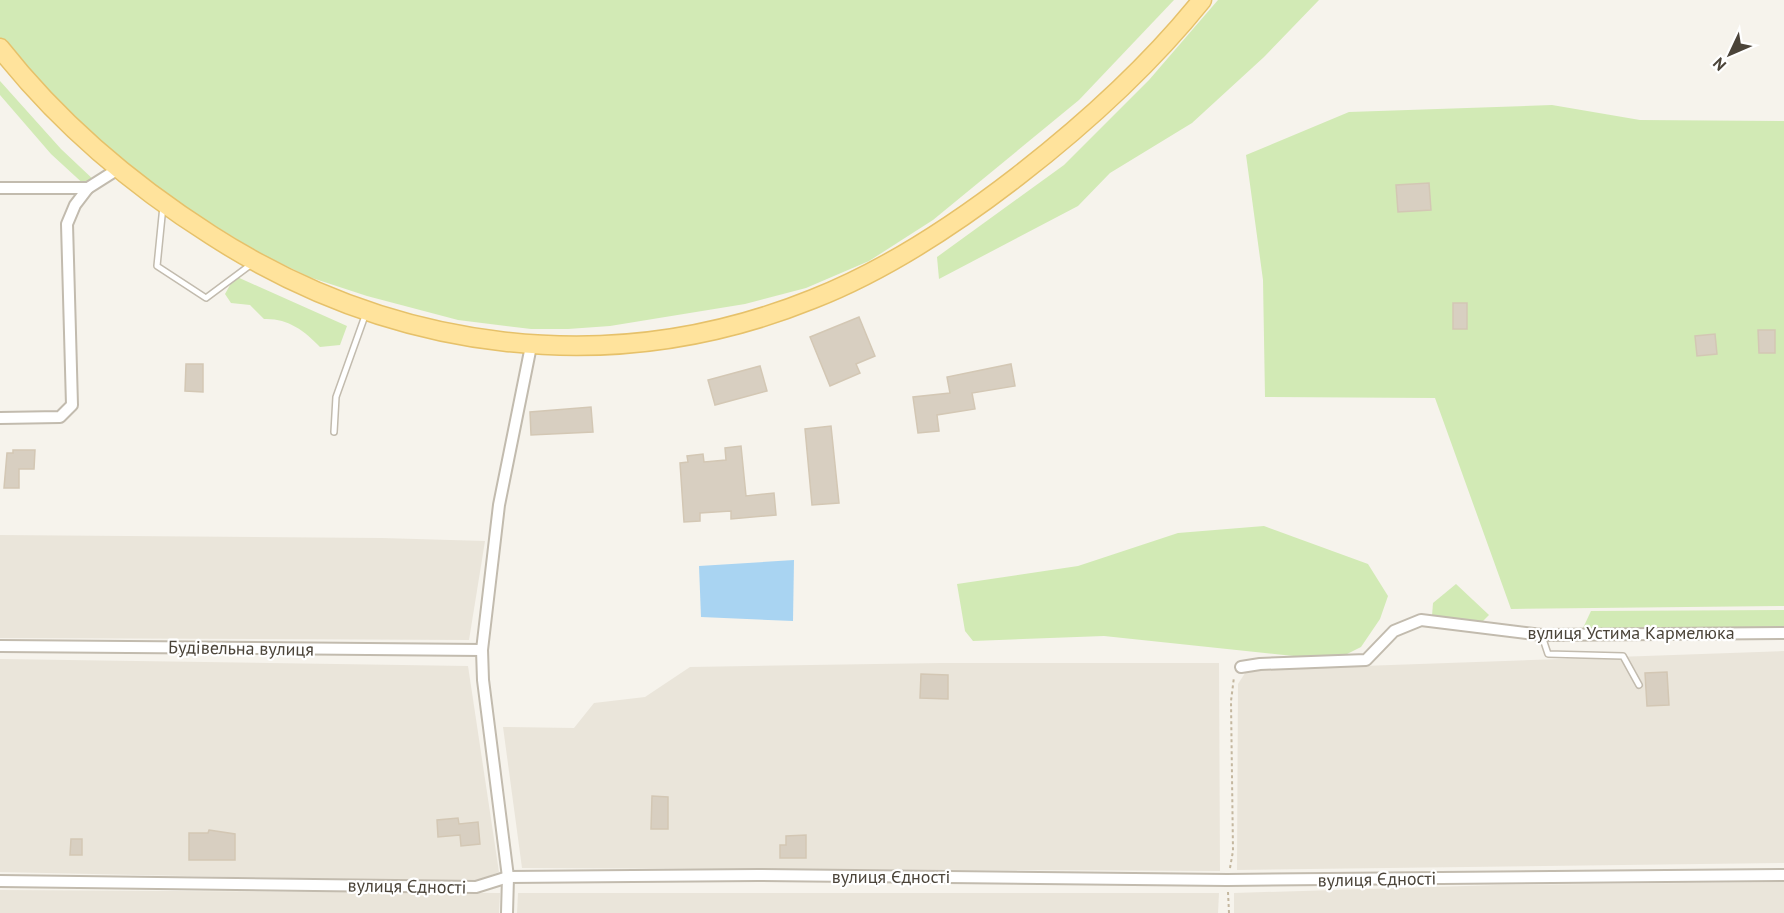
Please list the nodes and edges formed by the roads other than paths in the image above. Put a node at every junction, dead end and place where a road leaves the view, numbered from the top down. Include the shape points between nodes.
1 (1202, 0) edge
2 (0, 48) edge
3 (118, 169) junction
4 (92, 185) junction
5 (0, 188) edge
6 (163, 204) junction
7 (253, 262) junction
8 (367, 311) junction
9 (531, 346) junction
10 (0, 418) edge
11 (334, 432) dead end
12 (1784, 633) edge
13 (1542, 635) junction
14 (0, 646) edge
15 (482, 650) junction
16 (1241, 668) road end
17 (1639, 685) dead end
18 (1784, 875) edge
19 (508, 877) junction
20 (0, 881) edge
21 (507, 913) edge

1 - 9 main road via 1137,71 1052,150 943,230 877,268 815,299 756,320 620,344
2 - 3 main road via 72,128
3 - 4 street
3 - 6 main road
4 - 5 street
4 - 10 street via 75,205 67,224 72,405 60,417
6 - 7 main road
6 - 7 lane via 157,266 206,298
7 - 8 main road via 307,289
8 - 9 main road via 463,337
8 - 11 lane via 336,398
9 - 15 street via 499,505
12 - 13 street, вулиця Устима Кармелюка
13 - 16 street, вулиця Устима Кармелюка via 1421,620 1394,631 1366,660
13 - 17 lane via 1548,654 1623,656
14 - 15 street, Будівельна вулиця
15 - 19 street
18 - 19 street, вулиця Єдності via 1227,880 769,875
19 - 20 street, вулиця Єдності via 476,887
19 - 21 street

